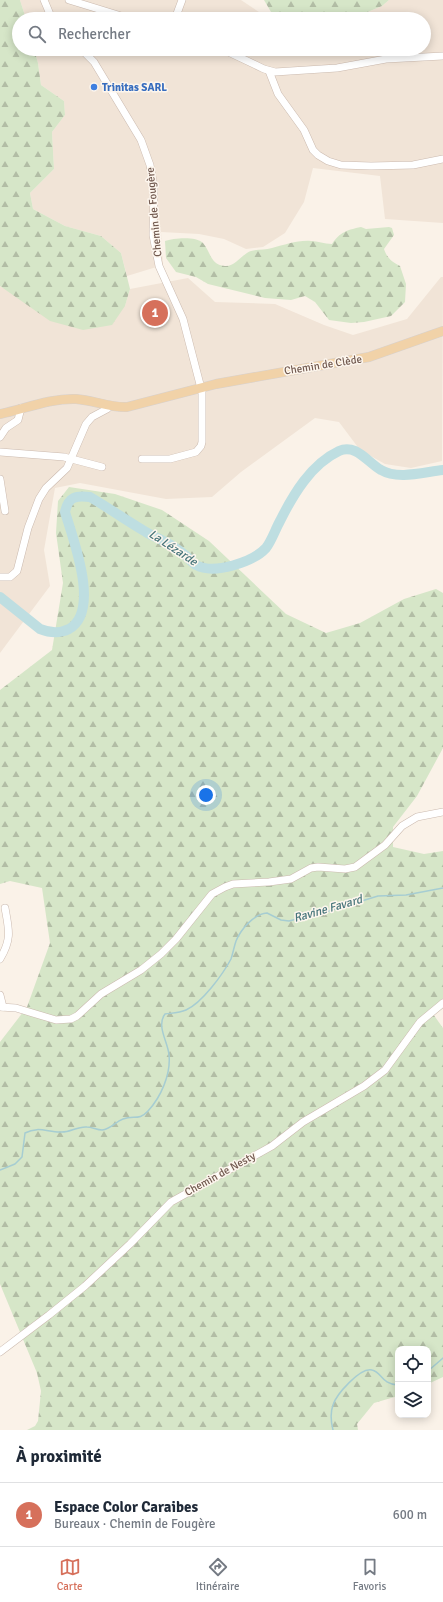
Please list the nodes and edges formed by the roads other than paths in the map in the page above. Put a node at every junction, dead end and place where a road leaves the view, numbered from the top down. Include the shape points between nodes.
1 (44, 0) edge
2 (69, 0) edge
3 (182, 0) edge
4 (49, 12) edge
5 (108, 12) edge
6 (178, 12) edge
7 (88, 56) edge
8 (237, 56) edge
9 (443, 56) edge
10 (269, 71) junction
11 (443, 159) edge
12 (443, 332) edge
13 (201, 387) junction
14 (110, 406) junction
15 (21, 408) junction
16 (0, 414) edge
17 (0, 437) edge
18 (0, 452) edge
19 (72, 459) junction
20 (142, 459) dead end
21 (102, 467) dead end
22 (0, 479) edge
23 (5, 512) dead end
24 (0, 577) edge
25 (443, 812) edge
26 (5, 908) dead end
27 (0, 959) edge
28 (0, 995) edge
29 (443, 1003) edge
30 (1, 1007) edge
31 (0, 1352) edge

1 - 4 street
2 - 5 street
3 - 6 street
7 - 13 street, Chemin de Fougère via 146,151 154,187 153,235 157,257 162,275 181,314
8 - 10 street
9 - 10 street via 386,59 319,70
10 - 11 street via 278,94 304,130 314,150 328,161 352,166 378,166 413,165
12 - 13 main road, Chemin de Clède via 369,357
13 - 14 main road, Chemin de Clède via 128,407
13 - 20 street, Chemin de Fougère via 202,442 199,450 170,459
14 - 15 main road, Chemin de Clède via 75,399
14 - 19 street via 86,424
15 - 16 main road, Chemin de Clède
15 - 17 street via 18,420 6,428
18 - 19 street
19 - 21 street
19 - 24 street via 64,472 46,488 39,499 28,528 17,571 10,577
22 - 23 street
25 - 30 street via 417,817 402,826 385,845 355,867 311,868 291,879 224,887 212,894 161,954 141,970 101,994 71,1019 56,1020 16,1008
26 - 27 street via 10,935
28 - 30 street
29 - 31 street, Chemin de Nesty via 420,1022 385,1070 364,1086 302,1122 272,1146 171,1202 85,1286

